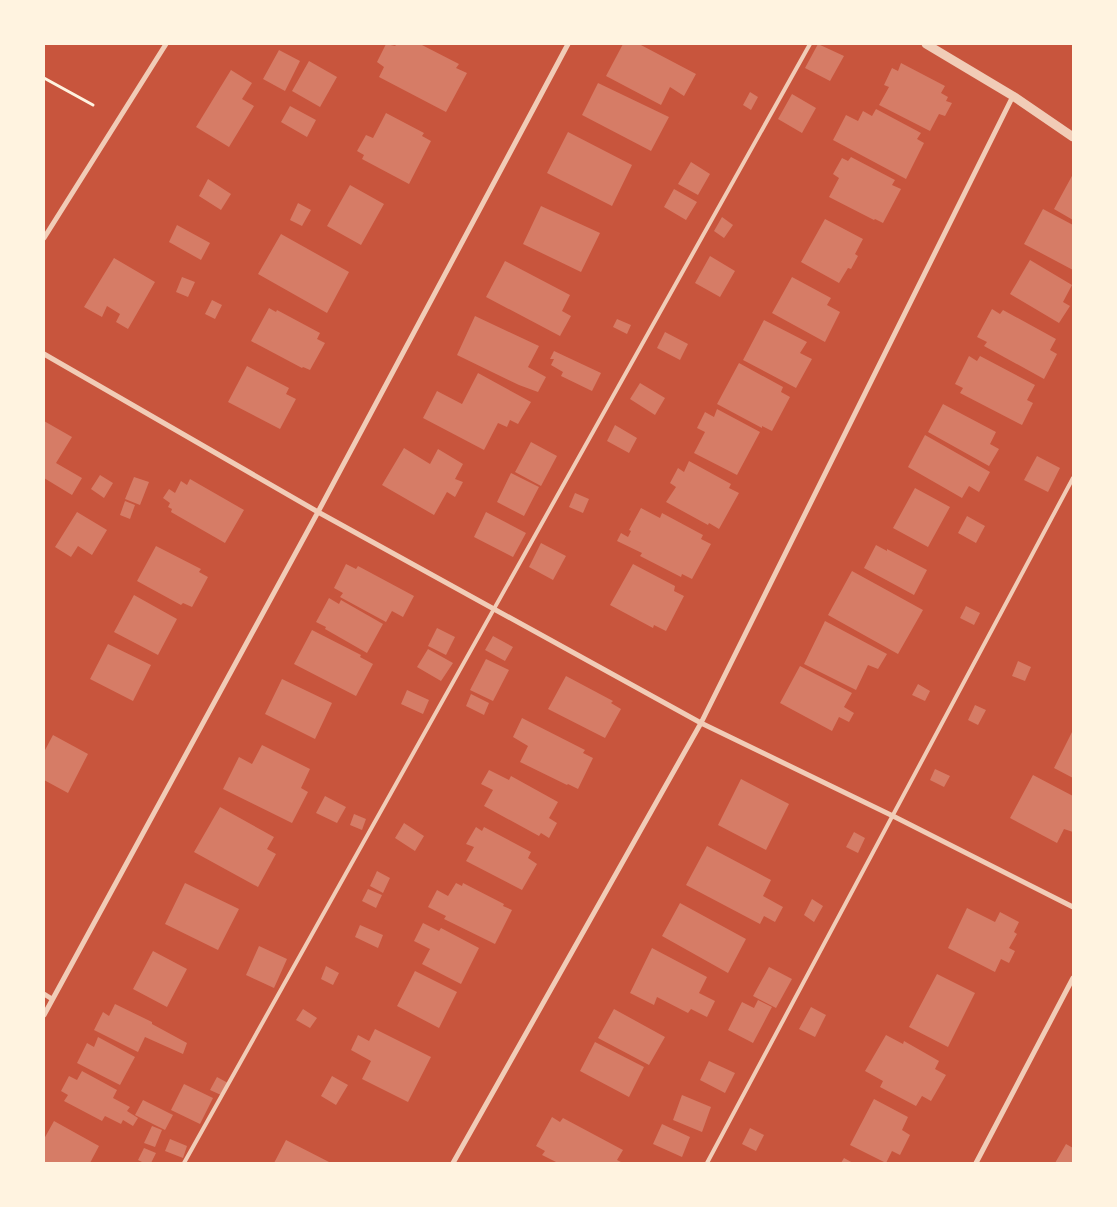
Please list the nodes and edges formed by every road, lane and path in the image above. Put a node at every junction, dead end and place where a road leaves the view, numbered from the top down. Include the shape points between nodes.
1 (166, 44) edge
2 (568, 44) edge
3 (810, 44) edge
4 (926, 44) edge
5 (44, 78) edge
6 (1013, 96) junction
7 (93, 105) dead end
8 (1073, 137) edge
9 (44, 238) edge
10 (44, 354) edge
11 (1073, 478) edge
12 (318, 512) junction
13 (495, 610) junction
14 (701, 723) junction
15 (893, 816) junction
16 (1073, 907) edge
17 (1073, 978) edge
18 (44, 994) edge
19 (52, 999) junction
20 (44, 1015) edge
21 (184, 1163) edge
22 (453, 1163) edge
23 (707, 1163) edge
24 (976, 1163) edge

1 - 9 street
2 - 12 street
3 - 13 lane
4 - 6 street
5 - 7 path
6 - 8 street
6 - 14 street
10 - 12 street
11 - 15 lane
12 - 13 street
12 - 19 street
13 - 14 street
13 - 21 lane
14 - 15 street
14 - 22 street
15 - 16 street
15 - 23 lane
17 - 24 street
18 - 19 street
19 - 20 street

